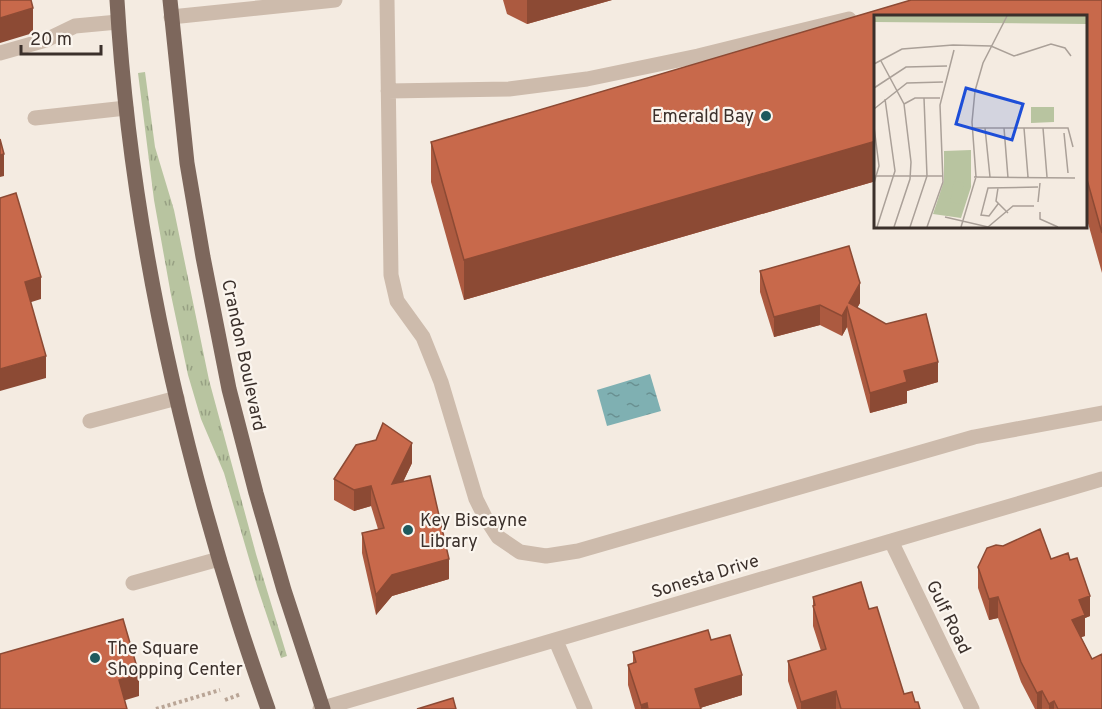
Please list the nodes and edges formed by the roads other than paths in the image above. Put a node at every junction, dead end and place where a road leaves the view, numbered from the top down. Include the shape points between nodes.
1 (117, 0) edge
2 (170, 0) edge
3 (335, 0) edge
4 (387, 0) edge
5 (864, 15) edge
6 (171, 16) junction
7 (118, 22) junction
8 (0, 53) edge
9 (388, 91) junction
10 (126, 108) junction
11 (35, 118) dead end
12 (177, 398) junction
13 (1102, 413) edge
14 (90, 421) dead end
15 (1102, 479) edge
16 (891, 541) junction
17 (219, 559) junction
18 (133, 583) dead end
19 (556, 641) junction
20 (322, 708) edge
21 (268, 709) edge
22 (585, 709) edge
23 (972, 709) edge

1 - 7 main road
2 - 6 main road, Crandon Boulevard
3 - 6 street
4 - 9 street
5 - 9 street via 587,79 509,89
6 - 20 main road, Crandon Boulevard via 187,163 229,389 284,590
7 - 8 street via 75,26
7 - 10 main road
9 - 13 street via 391,275 397,301 423,337 441,382 476,499 498,537 520,552 546,556 578,551 974,437
10 - 11 street
10 - 12 main road via 152,280
12 - 14 street
12 - 17 main road
15 - 16 street, Sonesta Drive
16 - 19 street, Sonesta Drive
16 - 23 street, Gulf Road
17 - 18 street
17 - 21 main road
19 - 20 street, Sonesta Drive
19 - 22 street

